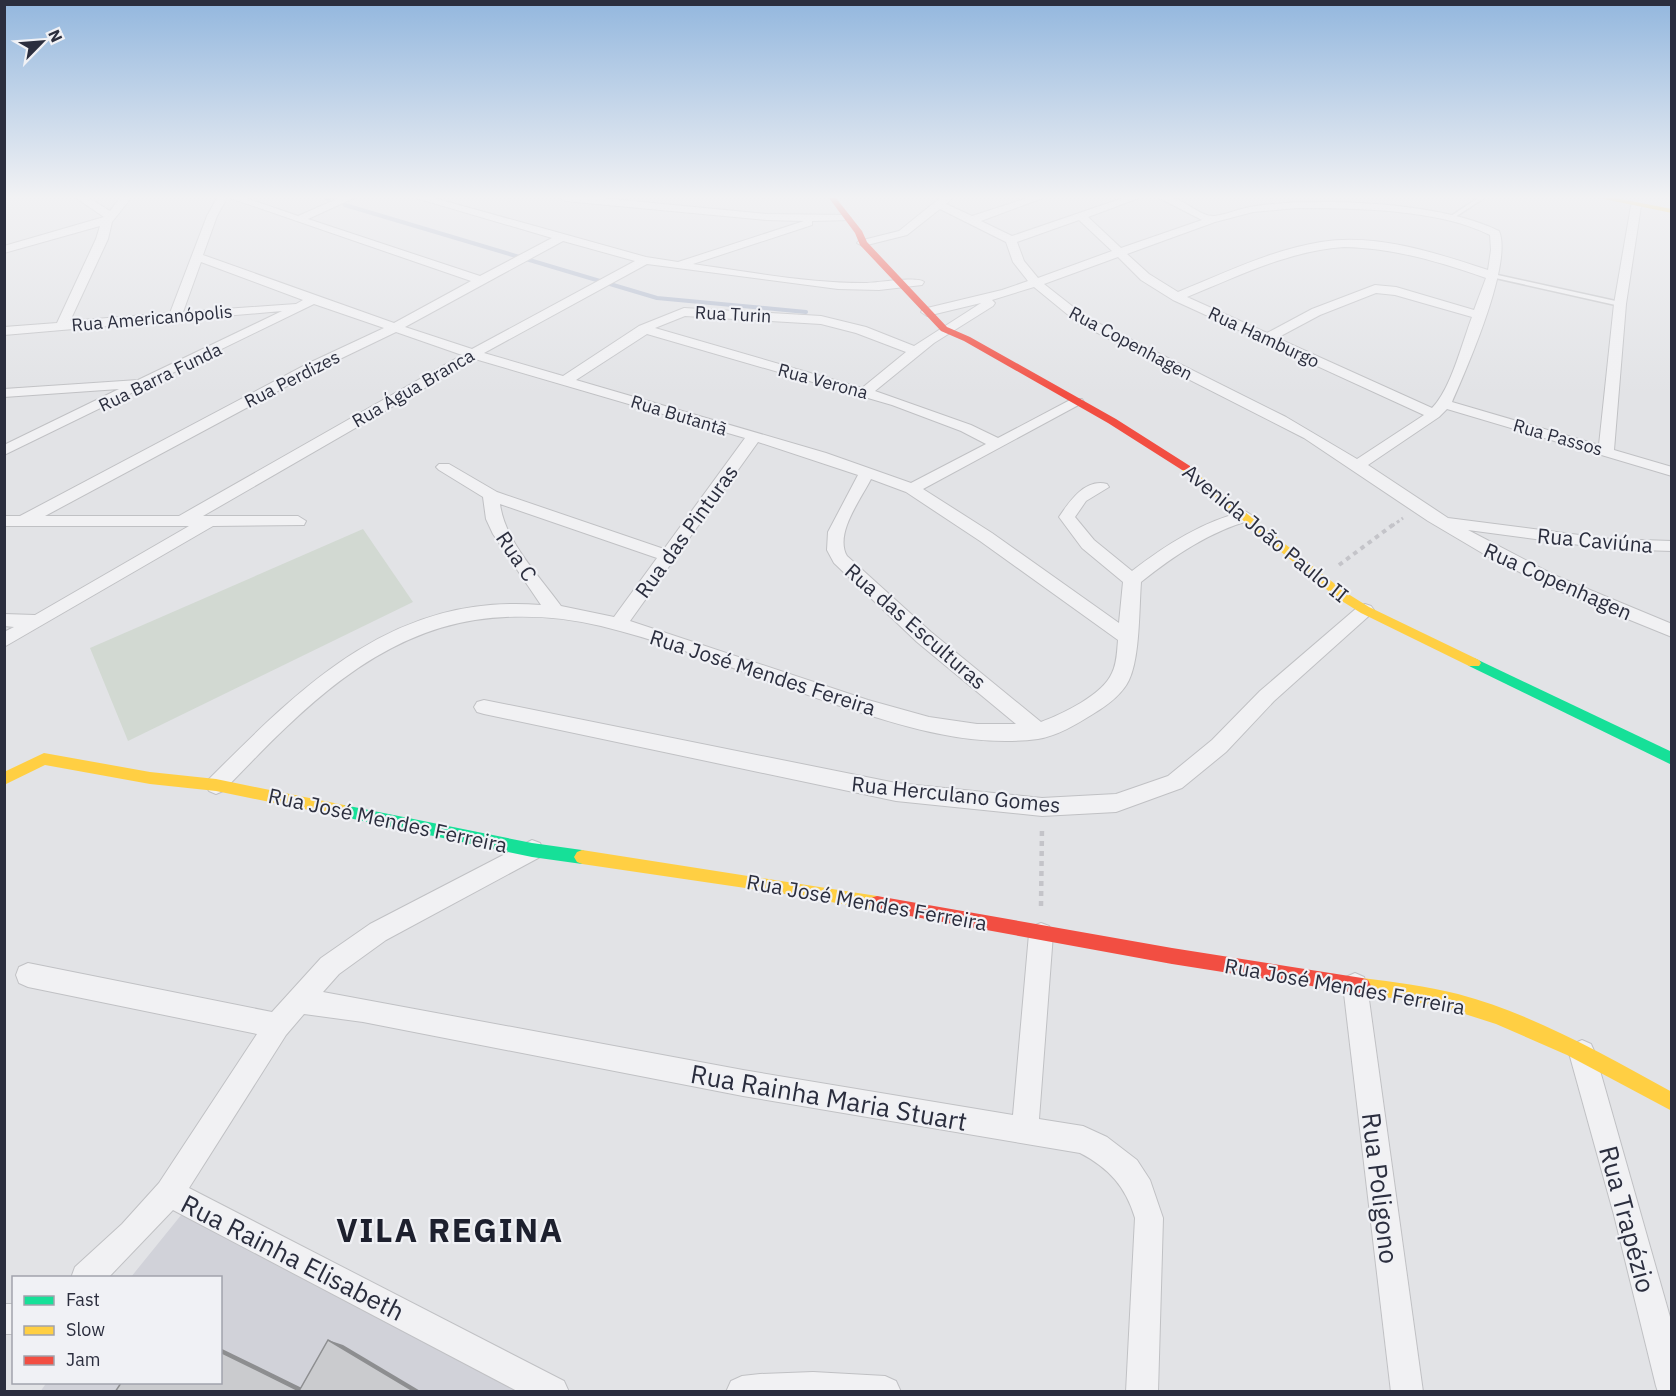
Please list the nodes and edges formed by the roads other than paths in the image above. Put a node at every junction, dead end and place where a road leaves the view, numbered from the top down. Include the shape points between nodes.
1 (91, 263) edge
2 (195, 263) edge
3 (215, 263) edge
4 (429, 263) edge
5 (514, 263) edge
6 (639, 263) edge
7 (661, 263) edge
8 (685, 263) edge
9 (884, 263) edge
10 (895, 263) edge
11 (1021, 263) edge
12 (1090, 263) edge
13 (1130, 263) edge
14 (1265, 263) edge
15 (1448, 263) edge
16 (1495, 263) edge
17 (1627, 263) edge
18 (676, 266) junction
19 (1493, 276) junction
20 (482, 281) junction
21 (918, 282) junction
22 (1036, 282) junction
23 (901, 286) junction
24 (1006, 293) junction
25 (1178, 297) junction
26 (307, 303) junction
27 (1620, 304) junction
28 (944, 308) junction
29 (927, 312) junction
30 (1478, 315) junction
31 (175, 316) junction
32 (958, 322) junction
33 (61, 327) junction
34 (394, 328) junction
35 (644, 329) junction
36 (944, 329) junction
37 (4, 331) edge
38 (1267, 338) junction
39 (967, 339) junction
40 (915, 351) junction
41 (473, 354) junction
42 (566, 380) junction
43 (145, 384) junction
44 (865, 392) junction
45 (4, 393) edge
46 (1077, 402) junction
47 (1439, 409) junction
48 (754, 437) junction
49 (998, 444) junction
50 (4, 451) edge
51 (1606, 451) junction
52 (1358, 465) junction
53 (444, 467) dead end
54 (867, 472) junction
55 (1671, 472) edge
56 (1101, 487) dead end
57 (912, 489) junction
58 (491, 495) junction
59 (1245, 516) junction
60 (184, 520) junction
61 (212, 520) junction
62 (4, 521) edge
63 (23, 521) junction
64 (298, 521) dead end
65 (1441, 521) junction
66 (1518, 532) junction
67 (1671, 546) edge
68 (668, 556) junction
69 (1520, 566) junction
70 (1132, 580) junction
71 (1365, 610) junction
72 (555, 612) junction
73 (4, 620) edge
74 (38, 621) junction
75 (618, 624) junction
76 (1671, 631) edge
77 (1128, 638) junction
78 (4, 641) edge
79 (484, 707) dead end
80 (1039, 731) junction
81 (1671, 759) edge
82 (4, 779) edge
83 (216, 785) junction
84 (532, 850) junction
85 (1041, 934) junction
86 (28, 975) dead end
87 (1355, 985) junction
88 (300, 1000) junction
89 (277, 1026) junction
90 (1582, 1053) junction
91 (1671, 1102) edge
92 (1025, 1130) junction
93 (169, 1193) junction
94 (89, 1276) edge
95 (1671, 1386) edge
96 (554, 1392) edge
97 (742, 1392) edge
98 (885, 1392) edge
99 (1142, 1392) edge
100 (1407, 1392) edge

1 - 33 street
2 - 31 street
3 - 26 street, Rua Butantã
4 - 20 street
5 - 20 street, Rua Perdizes
6 - 41 street, Rua Água Branca
7 - 18 street
8 - 18 street
9 - 23 main road, Avenida João Paulo II
10 - 21 main road, Avenida João Paulo II
11 - 22 street, Rua Copenhagen
12 - 22 street
13 - 25 street, Rua Hamburgo
14 - 25 street
15 - 19 street
16 - 19 street
17 - 27 street
18 - 23 street via 798,281
19 - 27 lane
19 - 30 street
20 - 34 street, Rua Perdizes
21 - 23 street
21 - 28 main road, Avenida João Paulo II
22 - 24 street
22 - 52 street, Rua Copenhagen via 1050,298 1082,320 1288,424
23 - 29 main road, Avenida João Paulo II
24 - 28 street
24 - 32 street
25 - 38 street, Rua Hamburgo
26 - 31 street, Rua Americanópolis
26 - 34 street, Rua Butantã
26 - 43 street, Rua Barra Funda
27 - 51 street
28 - 29 street
28 - 32 main road, Avenida João Paulo II
29 - 36 main road, Avenida João Paulo II
30 - 38 street via 1396,291 1376,289 1316,312
30 - 47 street via 1456,378
31 - 33 street, Rua Americanópolis
32 - 36 street
32 - 39 main road, Avenida João Paulo II
33 - 37 street, Rua Americanópolis
34 - 41 street, Rua Butantã
34 - 63 street, Rua Perdizes via 314,366
35 - 40 street, Rua Turin via 665,317 692,312 798,317 842,324
35 - 42 street, Rua Turin
35 - 44 street, Rua Verona
36 - 39 main road, Avenida João Paulo II
36 - 40 street
38 - 47 street, Rua Hamburgo
39 - 46 main road, Avenida João Paulo II
40 - 44 street
41 - 42 street, Rua Butantã
41 - 60 street, Rua Água Branca
42 - 48 street, Rua Butantã
43 - 45 street
43 - 50 street, Rua Barra Funda
44 - 49 street, Rua Verona via 934,415
46 - 49 street
46 - 59 main road, Avenida João Paulo II via 1184,467
47 - 51 street, Rua Passos
47 - 52 street
48 - 54 street, Rua Butantã
48 - 68 street, Rua das Pinturas
49 - 57 street
51 - 55 street, Rua Passos
52 - 65 street, Rua Copenhagen
53 - 58 street
54 - 57 street, Rua Butantã
54 - 80 street, Rua das Esculturas via 836,532 835,550 840,559 932,643
56 - 70 street via 1080,498 1066,517 1090,546
57 - 77 street, Rua Butantã
58 - 68 street
58 - 72 street, Rua C via 494,519 501,534
59 - 70 street via 1193,536
59 - 71 main road, Avenida João Paulo II via 1319,580
60 - 61 street
60 - 63 street
61 - 64 street
61 - 74 street
62 - 63 street
65 - 66 street, Rua Caviúna
65 - 69 street, Rua Copenhagen
66 - 67 street, Rua Caviúna via 1610,544
66 - 69 street, Rua Caviúna via 1514,547
68 - 75 street, Rua das Pinturas
69 - 76 street, Rua Copenhagen
70 - 77 street, Rua José Mendes Fereira
71 - 79 street, Rua Herculano Gomes via 1175,782 1116,803 1042,807 896,792
71 - 81 main road, Avenida João Paulo II
72 - 75 street, Rua José Mendes Fereira
72 - 83 street, Rua José Mendes Fereira via 520,609 467,616 417,629 367,652 277,724
73 - 74 street
74 - 78 street
75 - 80 street, Rua José Mendes Fereira via 920,723 954,731
77 - 80 street, Rua José Mendes Fereira via 1125,664 1112,688 1067,720
82 - 83 main road, Rua José Mendes Ferreira via 44,759 179,783
83 - 84 main road, Rua José Mendes Ferreira
84 - 85 main road, Rua José Mendes Ferreira via 779,886
84 - 88 street, Rua Rainha Elisabeth via 378,932 330,966
85 - 87 main road, Rua José Mendes Ferreira
85 - 92 street
86 - 89 street
87 - 90 main road, Rua José Mendes Ferreira via 1469,1006
87 - 100 street, Rua Poligono
88 - 89 street, Rua Rainha Elisabeth
88 - 92 street, Rua Rainha Maria Stuart via 743,1083
89 - 93 street, Rua Rainha Elisabeth
90 - 91 main road, Rua José Mendes Ferreira
90 - 95 street, Rua Trapézio
92 - 99 street, Rua Rainha Maria Stuart via 1083,1140 1099,1148 1120,1162 1143,1194 1149,1218
93 - 94 street
93 - 96 street, Rua Rainha Elisabeth
97 - 98 street via 837,1388

